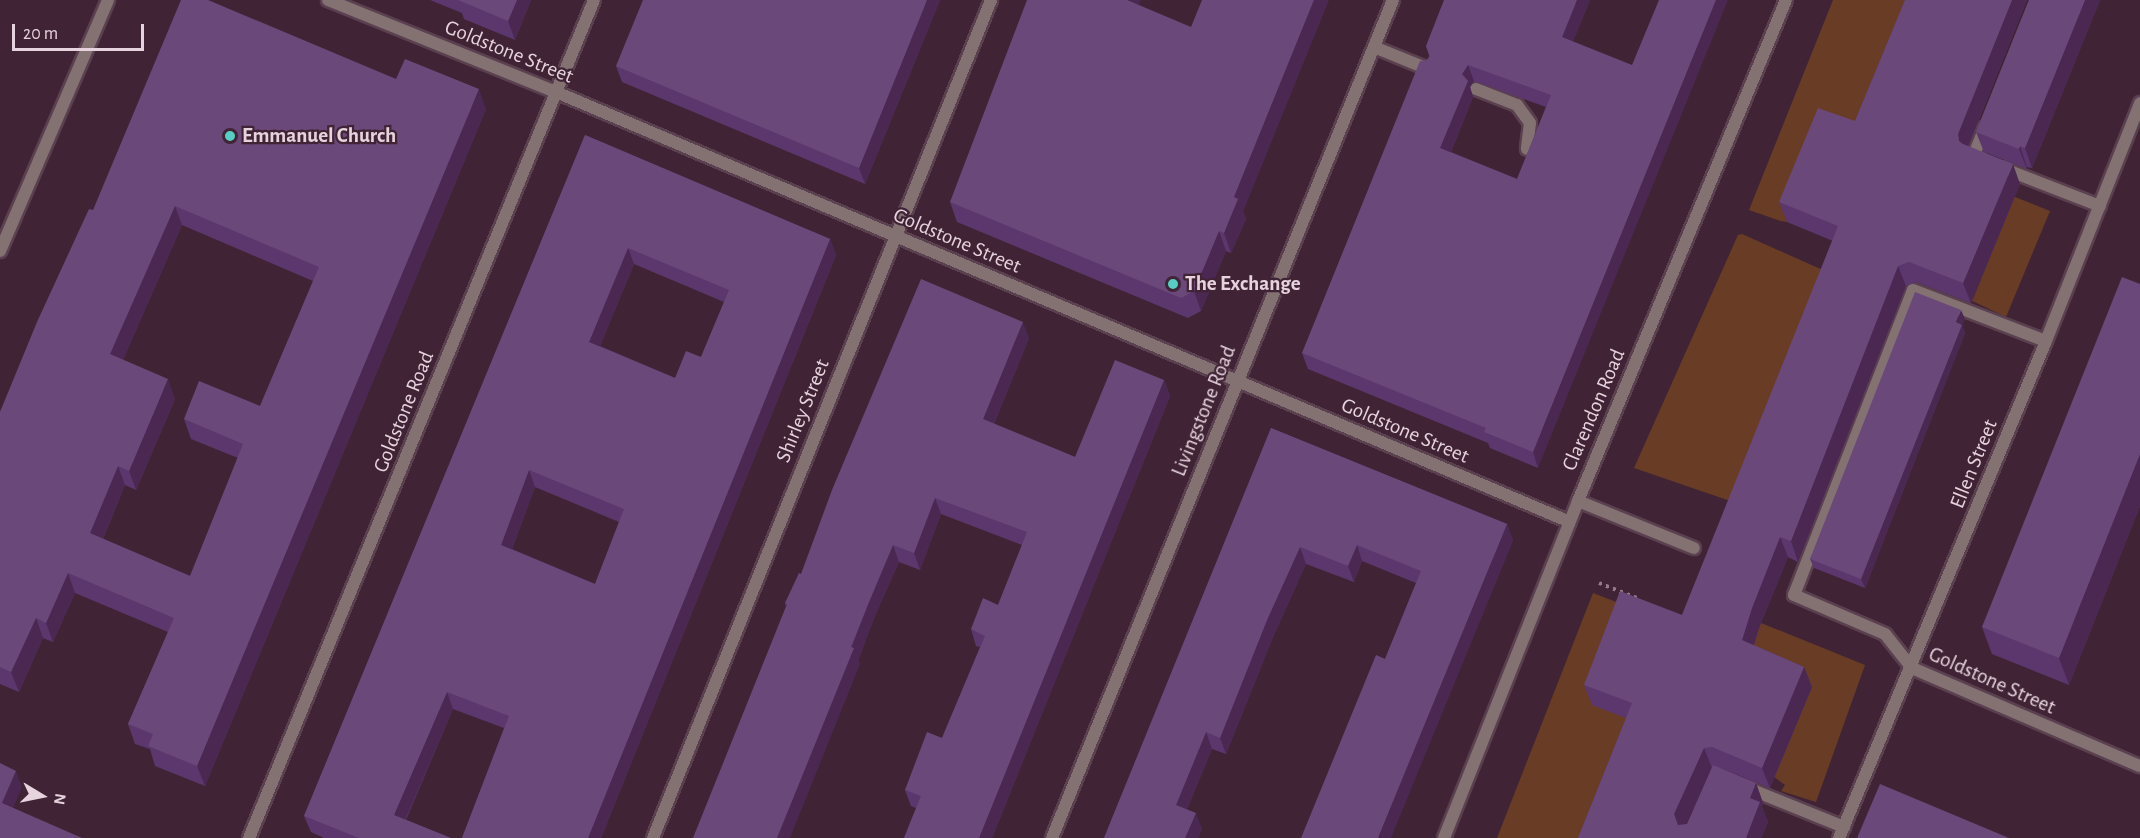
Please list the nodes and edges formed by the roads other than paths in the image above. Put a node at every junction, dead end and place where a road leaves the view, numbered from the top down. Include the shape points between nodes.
1 (108, 0) edge
2 (328, 0) edge
3 (594, 0) edge
4 (991, 0) edge
5 (1393, 0) edge
6 (1786, 0) edge
7 (1374, 47) junction
8 (1428, 69) edge
9 (1476, 89) edge
10 (556, 92) junction
11 (2140, 103) edge
12 (1990, 115) edge
13 (1527, 149) edge
14 (2100, 206) junction
15 (894, 236) junction
16 (0, 250) edge
17 (2046, 341) junction
18 (1237, 381) junction
19 (1578, 501) junction
20 (1570, 522) junction
21 (1694, 548) dead end
22 (1912, 668) junction
23 (2140, 766) edge
24 (1737, 784) edge
25 (1842, 832) edge
26 (249, 838) edge
27 (653, 838) edge
28 (1052, 838) edge
29 (1444, 838) edge

1 - 16 street
2 - 10 street, Goldstone Street
3 - 10 street, Goldstone Road
4 - 15 street, Shirley Street
5 - 7 street, Livingstone Road
6 - 19 street, Clarendon Road
7 - 8 street
7 - 18 street, Livingstone Road
9 - 13 street via 1517,105 1530,123
10 - 15 street, Goldstone Street
10 - 26 street, Goldstone Road
11 - 14 street, Ellen Street
12 - 14 street via 1973,157
14 - 17 street, Ellen Street
15 - 18 street, Goldstone Street
15 - 27 street, Shirley Street
17 - 22 street, Ellen Street
17 - 22 street, Goldstone Street via 1913,290 1794,595 1885,633
18 - 20 street, Goldstone Street
18 - 28 street, Livingstone Road
19 - 20 street, Clarendon Road
19 - 21 street
20 - 29 street, Clarendon Road
22 - 23 street, Goldstone Street
22 - 25 street, Ellen Street
24 - 25 street

